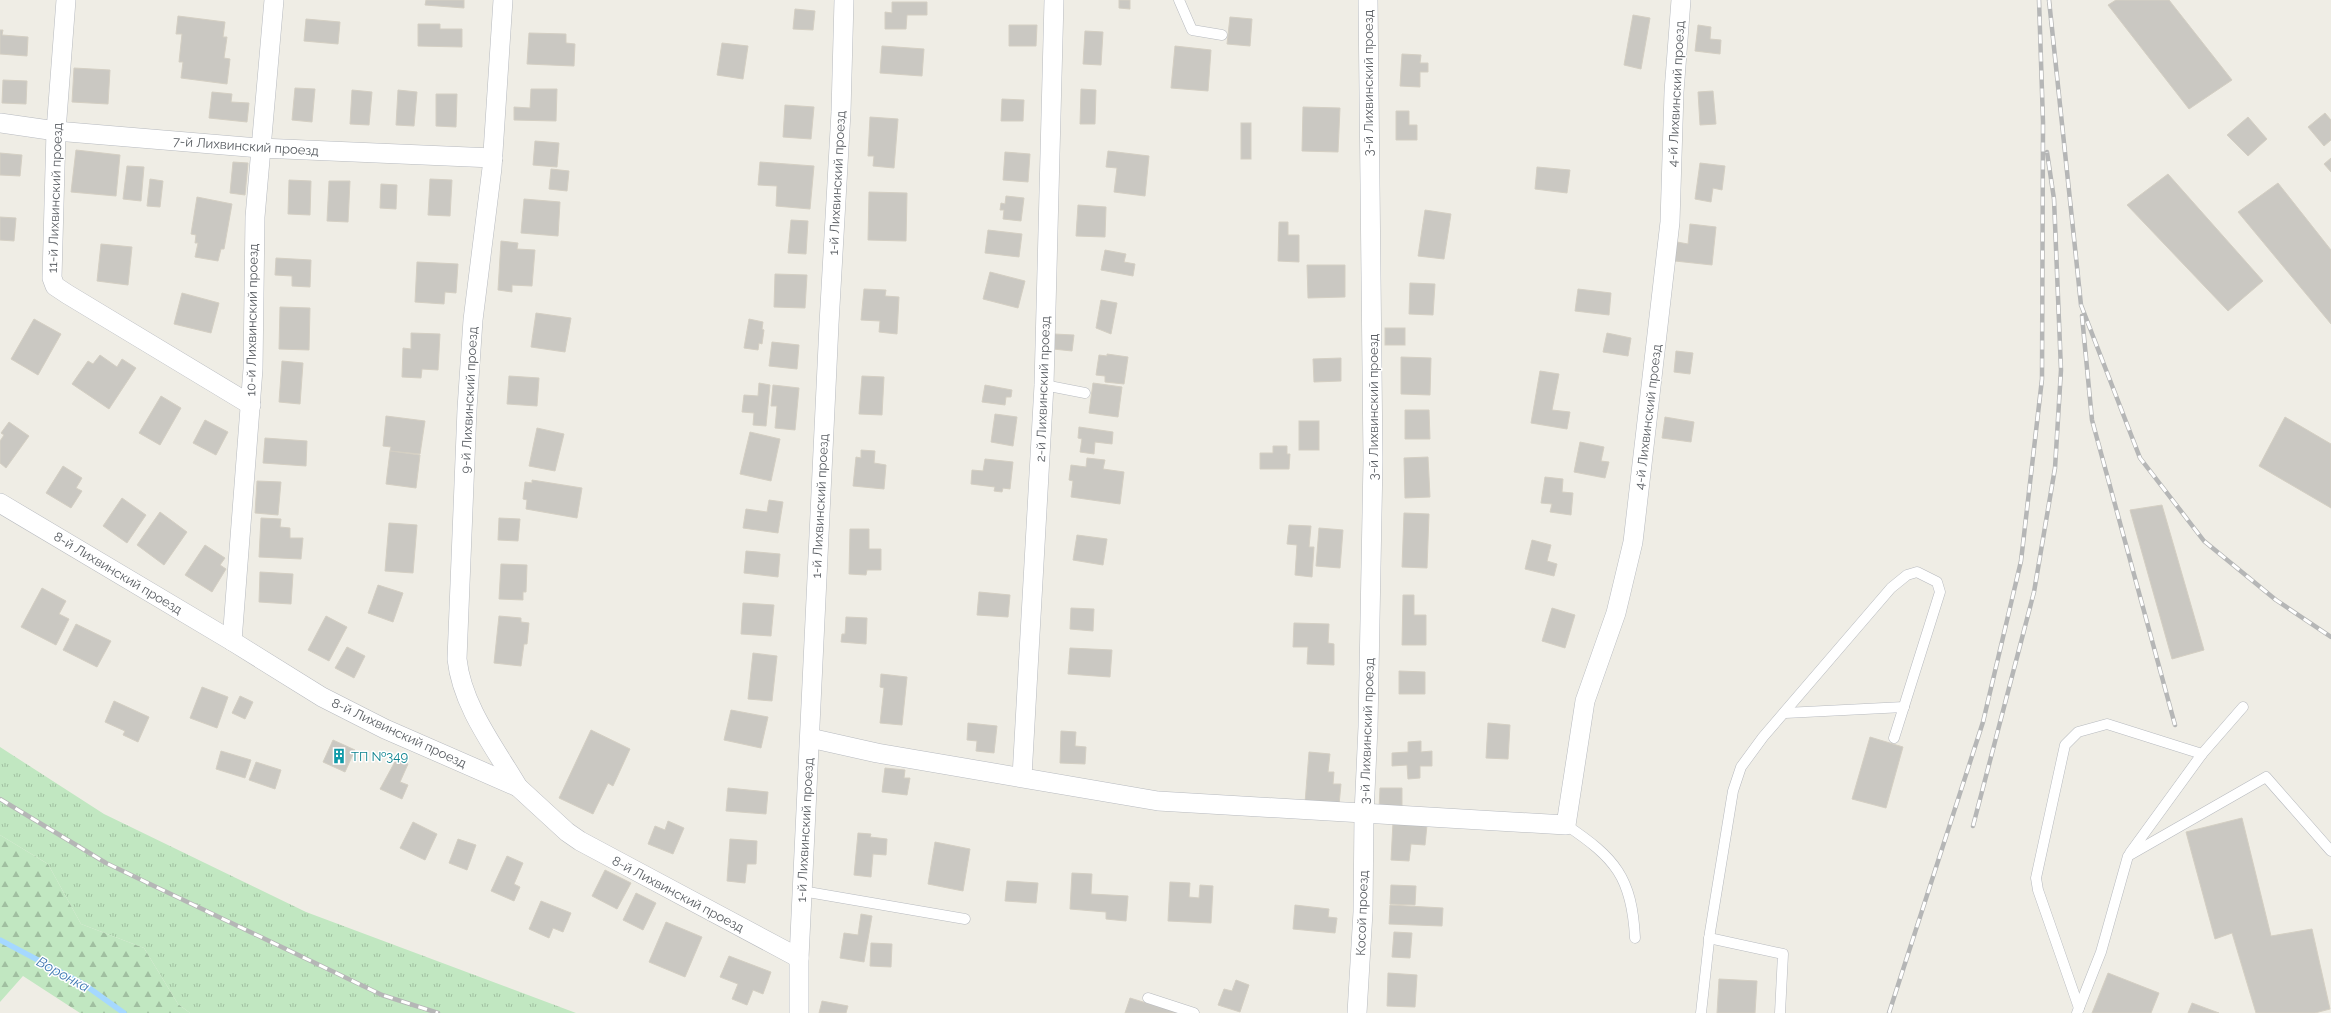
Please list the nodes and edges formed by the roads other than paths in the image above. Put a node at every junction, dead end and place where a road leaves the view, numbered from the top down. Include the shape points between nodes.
1 (66, 0) edge
2 (274, 0) edge
3 (503, 0) edge
4 (844, 0) edge
5 (1054, 0) edge
6 (1179, 0) edge
7 (1368, 0) edge
8 (1681, 0) edge
9 (1222, 35) dead end
10 (0, 123) edge
11 (56, 131) junction
12 (260, 148) junction
13 (492, 158) junction
14 (1044, 386) junction
15 (1085, 393) dead end
16 (251, 405) junction
17 (0, 503) edge
18 (232, 641) junction
19 (1904, 707) junction
20 (2243, 707) dead end
21 (1785, 713) junction
22 (810, 738) junction
23 (1894, 738) dead end
24 (2202, 754) junction
25 (1022, 777) junction
26 (518, 787) junction
27 (1364, 814) junction
28 (1566, 825) junction
29 (2331, 851) edge
30 (2128, 856) junction
31 (802, 891) junction
32 (965, 919) dead end
33 (1635, 938) dead end
34 (1709, 938) junction
35 (799, 958) junction
36 (1148, 998) dead end
37 (2078, 1011) edge
38 (799, 1013) edge
39 (1194, 1013) edge
40 (1357, 1013) edge
41 (1701, 1013) edge
42 (1780, 1013) edge

1 - 11 street, 11-й Лихвинский проезд
2 - 12 street, 10-й Лихвинский проезд
3 - 13 street, 9-й Лихвинский проезд
4 - 22 street, 1-й Лихвинский проезд via 841,112 828,324
5 - 14 street, 2-й Лихвинский проезд
6 - 9 lane via 1192,30
7 - 27 street, 3-й Лихвинский проезд via 1373,460
8 - 28 street, 4-й Лихвинский проезд via 1674,92 1670,222 1633,542 1616,613 1585,701
10 - 11 street, 7-й Лихвинский проезд
11 - 12 street, 7-й Лихвинский проезд
11 - 16 street, 11-й Лихвинский проезд via 52,278 55,286
12 - 13 street, 7-й Лихвинский проезд
12 - 16 street, 10-й Лихвинский проезд via 254,217
13 - 26 street, 9-й Лихвинский проезд via 473,320 467,402 457,659 466,697
14 - 15 lane
14 - 25 street, 2-й Лихвинский проезд
16 - 18 street, 10-й Лихвинский проезд via 245,454
17 - 18 street, 8-й Лихвинский проезд
18 - 26 street, 8-й Лихвинский проезд via 353,714
19 - 21 lane
19 - 21 lane via 1940,592 1937,582 1917,572 1907,575 1891,588
19 - 23 lane
20 - 24 lane
21 - 34 lane via 1752,751 1737,779
22 - 25 street via 877,753
22 - 31 street, 1-й Лихвинский проезд
24 - 30 lane
24 - 37 lane via 2107,724 2078,732 2065,746 2036,878
25 - 27 street via 1158,801
26 - 35 street, 8-й Лихвинский проезд via 580,841
27 - 28 street
27 - 40 street, Косой проезд via 1363,912
28 - 33 lane via 1593,843 1609,859 1624,882 1633,908
29 - 30 lane via 2266,777
30 - 37 lane via 2102,952
31 - 32 lane
31 - 35 street, 1-й Лихвинский проезд
34 - 41 lane
34 - 42 lane via 1783,954
35 - 38 street, 1-й Лихвинский проезд
36 - 39 lane

